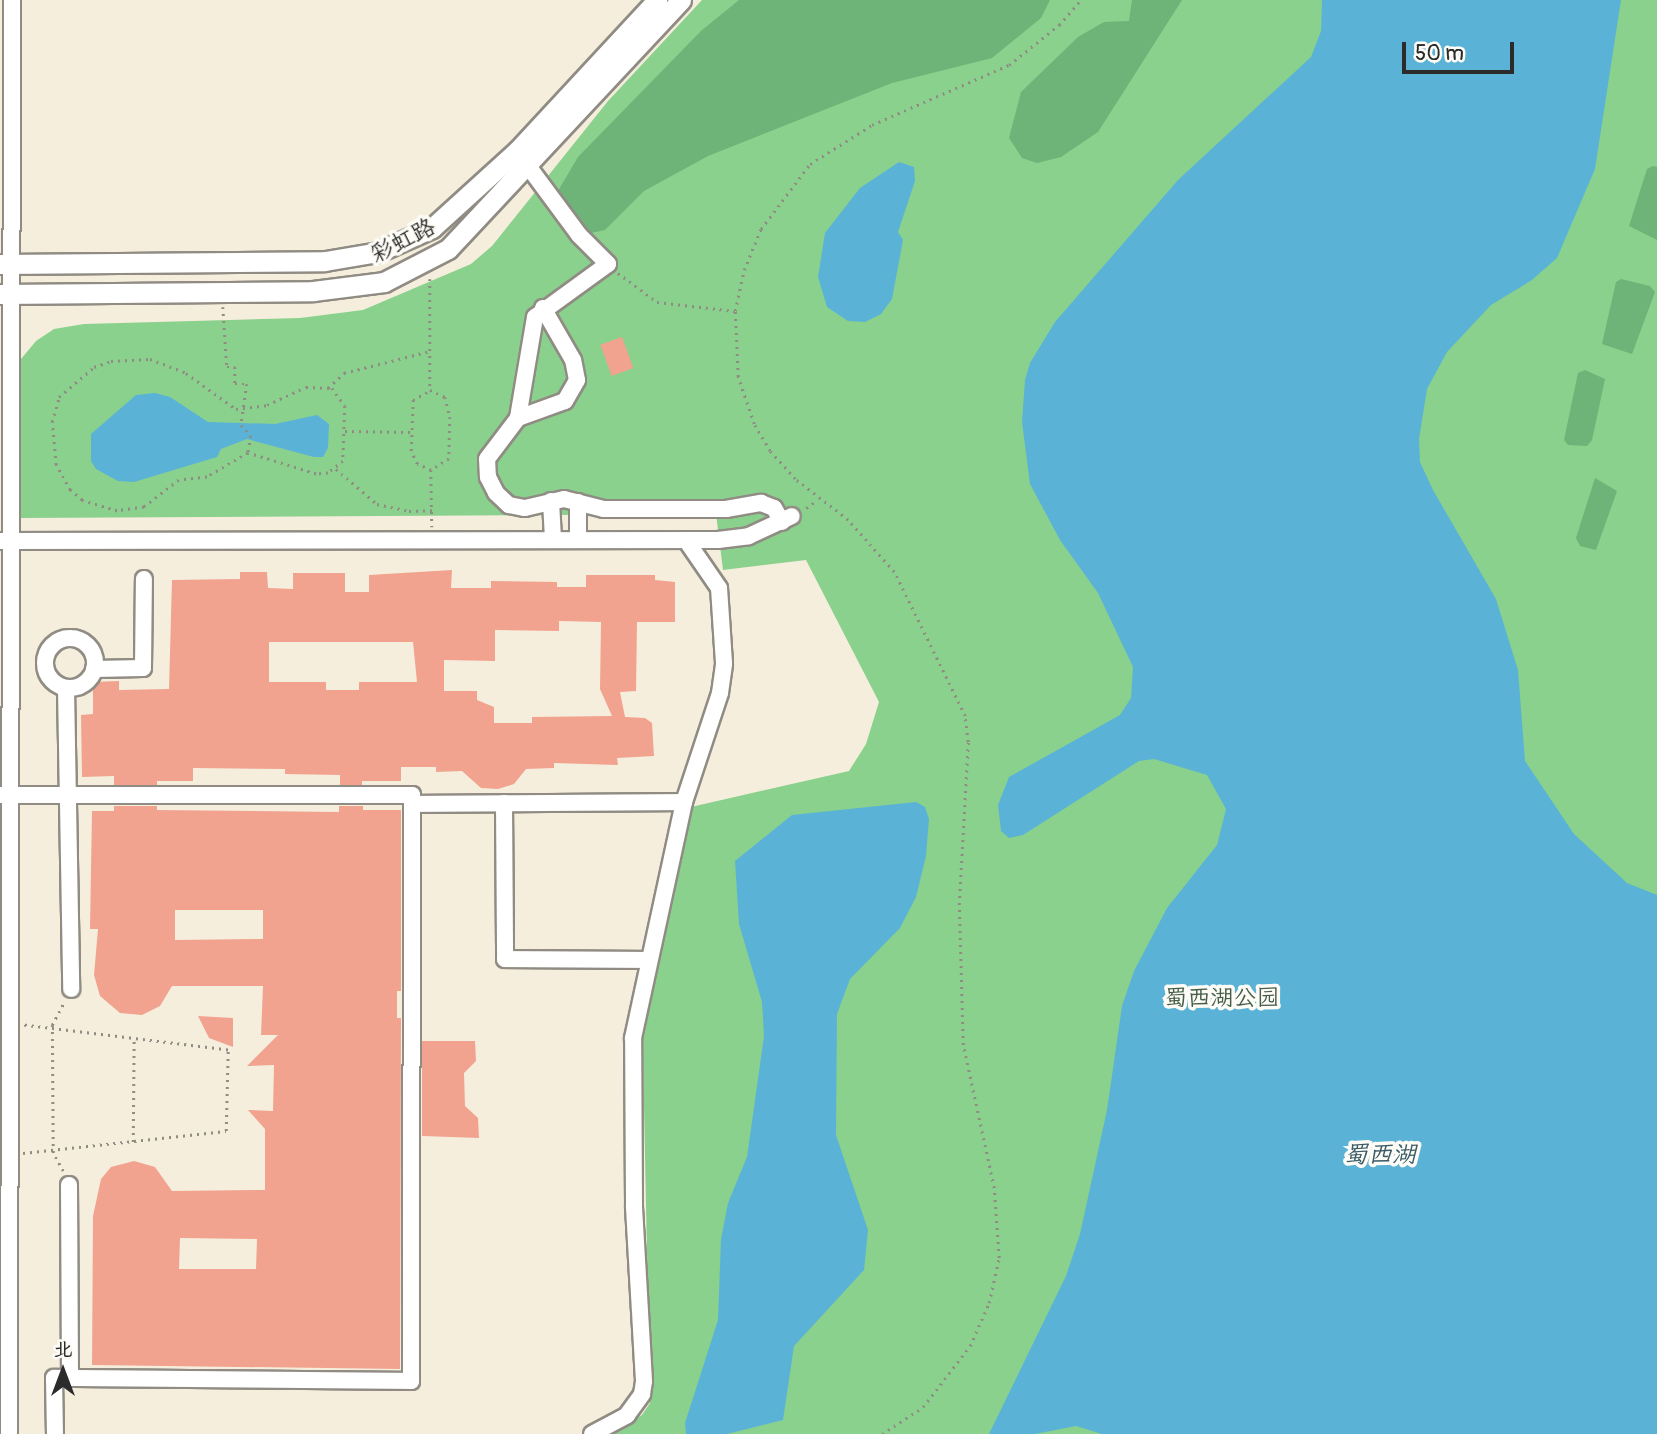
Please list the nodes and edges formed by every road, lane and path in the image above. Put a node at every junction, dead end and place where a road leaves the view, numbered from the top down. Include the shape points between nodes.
1 (12, 0) edge
2 (657, 0) edge
3 (681, 0) edge
4 (1082, 0) edge
5 (528, 166) junction
6 (430, 258) junction
7 (6, 264) edge
8 (608, 264) junction
9 (6, 294) edge
10 (222, 294) junction
11 (543, 308) junction
12 (736, 311) junction
13 (430, 351) junction
14 (328, 388) junction
15 (430, 390) junction
16 (244, 409) junction
17 (518, 418) junction
18 (345, 431) junction
19 (411, 432) junction
20 (248, 453) junction
21 (337, 470) junction
22 (432, 470) junction
23 (551, 501) junction
24 (578, 502) junction
25 (432, 510) junction
26 (432, 540) junction
27 (553, 540) junction
28 (578, 540) junction
29 (686, 540) junction
30 (6, 541) edge
31 (144, 579) dead end
32 (94, 669) junction
33 (66, 688) junction
34 (5, 795) edge
35 (684, 802) junction
36 (504, 803) junction
37 (412, 804) junction
38 (647, 960) junction
39 (71, 989) joint
40 (9, 1025) junction
41 (52, 1025) junction
42 (134, 1037) junction
43 (133, 1143) junction
44 (9, 1153) junction
45 (53, 1153) junction
46 (69, 1185) joint
47 (70, 1378) junction
48 (9, 1434) edge
49 (55, 1434) edge
50 (592, 1434) edge
51 (883, 1434) edge

1 - 7 street
2 - 7 main road, 彩虹路 via 519,150 432,228 378,251 326,261
3 - 5 main road, 彩虹路
4 - 12 path via 1009,65 872,125 810,164 761,229 744,270
5 - 6 main road, 彩虹路 via 448,249
5 - 8 street via 579,235
6 - 10 main road, 彩虹路 via 384,282 313,291
6 - 13 path
7 - 9 street
8 - 11 street
8 - 12 path via 657,302
9 - 10 main road, 彩虹路
9 - 30 street
10 - 16 path via 227,367 235,367 235,384 247,384
11 - 17 street via 532,323
11 - 17 street via 573,360 577,380 565,401
12 - 51 path via 738,377 754,424 770,451 883,556 965,716 968,742 959,905 963,1045 994,1188 999,1258 989,1303 970,1346 923,1407
13 - 14 path via 344,373
13 - 15 path
14 - 16 path via 306,387 267,405
14 - 18 path via 345,406
15 - 19 path via 413,400
15 - 22 path via 446,397 450,417 449,458
16 - 20 path via 242,425 251,436
16 - 20 path via 218,400 171,364 129,358 94,367 64,389 55,406 52,436 56,465 70,490 82,500 117,511 144,507 179,480 207,477
17 - 23 street via 489,454 488,477 509,505 536,508
18 - 19 path
18 - 21 path via 345,453
19 - 22 path via 413,461
20 - 21 path via 316,474
21 - 25 path via 377,504
22 - 25 path
23 - 24 street
23 - 27 street
24 - 28 street
24 - 29 street via 604,509 726,509 761,503 787,519 749,536
25 - 26 path
26 - 27 street
26 - 30 street
27 - 28 street
28 - 29 street
29 - 35 street via 719,589 724,663 720,693
30 - 34 street
31 - 32 street via 144,668
32 - 33 street via 85,683
32 - 33 street via 92,653 81,641 55,643 45,667 54,683
33 - 39 street
34 - 37 street via 412,795
34 - 40 street
35 - 36 street
35 - 38 street
36 - 37 street
36 - 38 street via 505,959
37 - 47 street via 411,1381
38 - 50 street via 633,1038 634,1205 644,1381 642,1394 627,1415
39 - 41 path
40 - 41 path
40 - 44 street
41 - 42 path
41 - 45 path
42 - 43 path
42 - 43 path via 228,1050 226,1131
43 - 45 path
44 - 45 path
44 - 48 street
45 - 46 path
46 - 47 street
47 - 49 street via 54,1378

